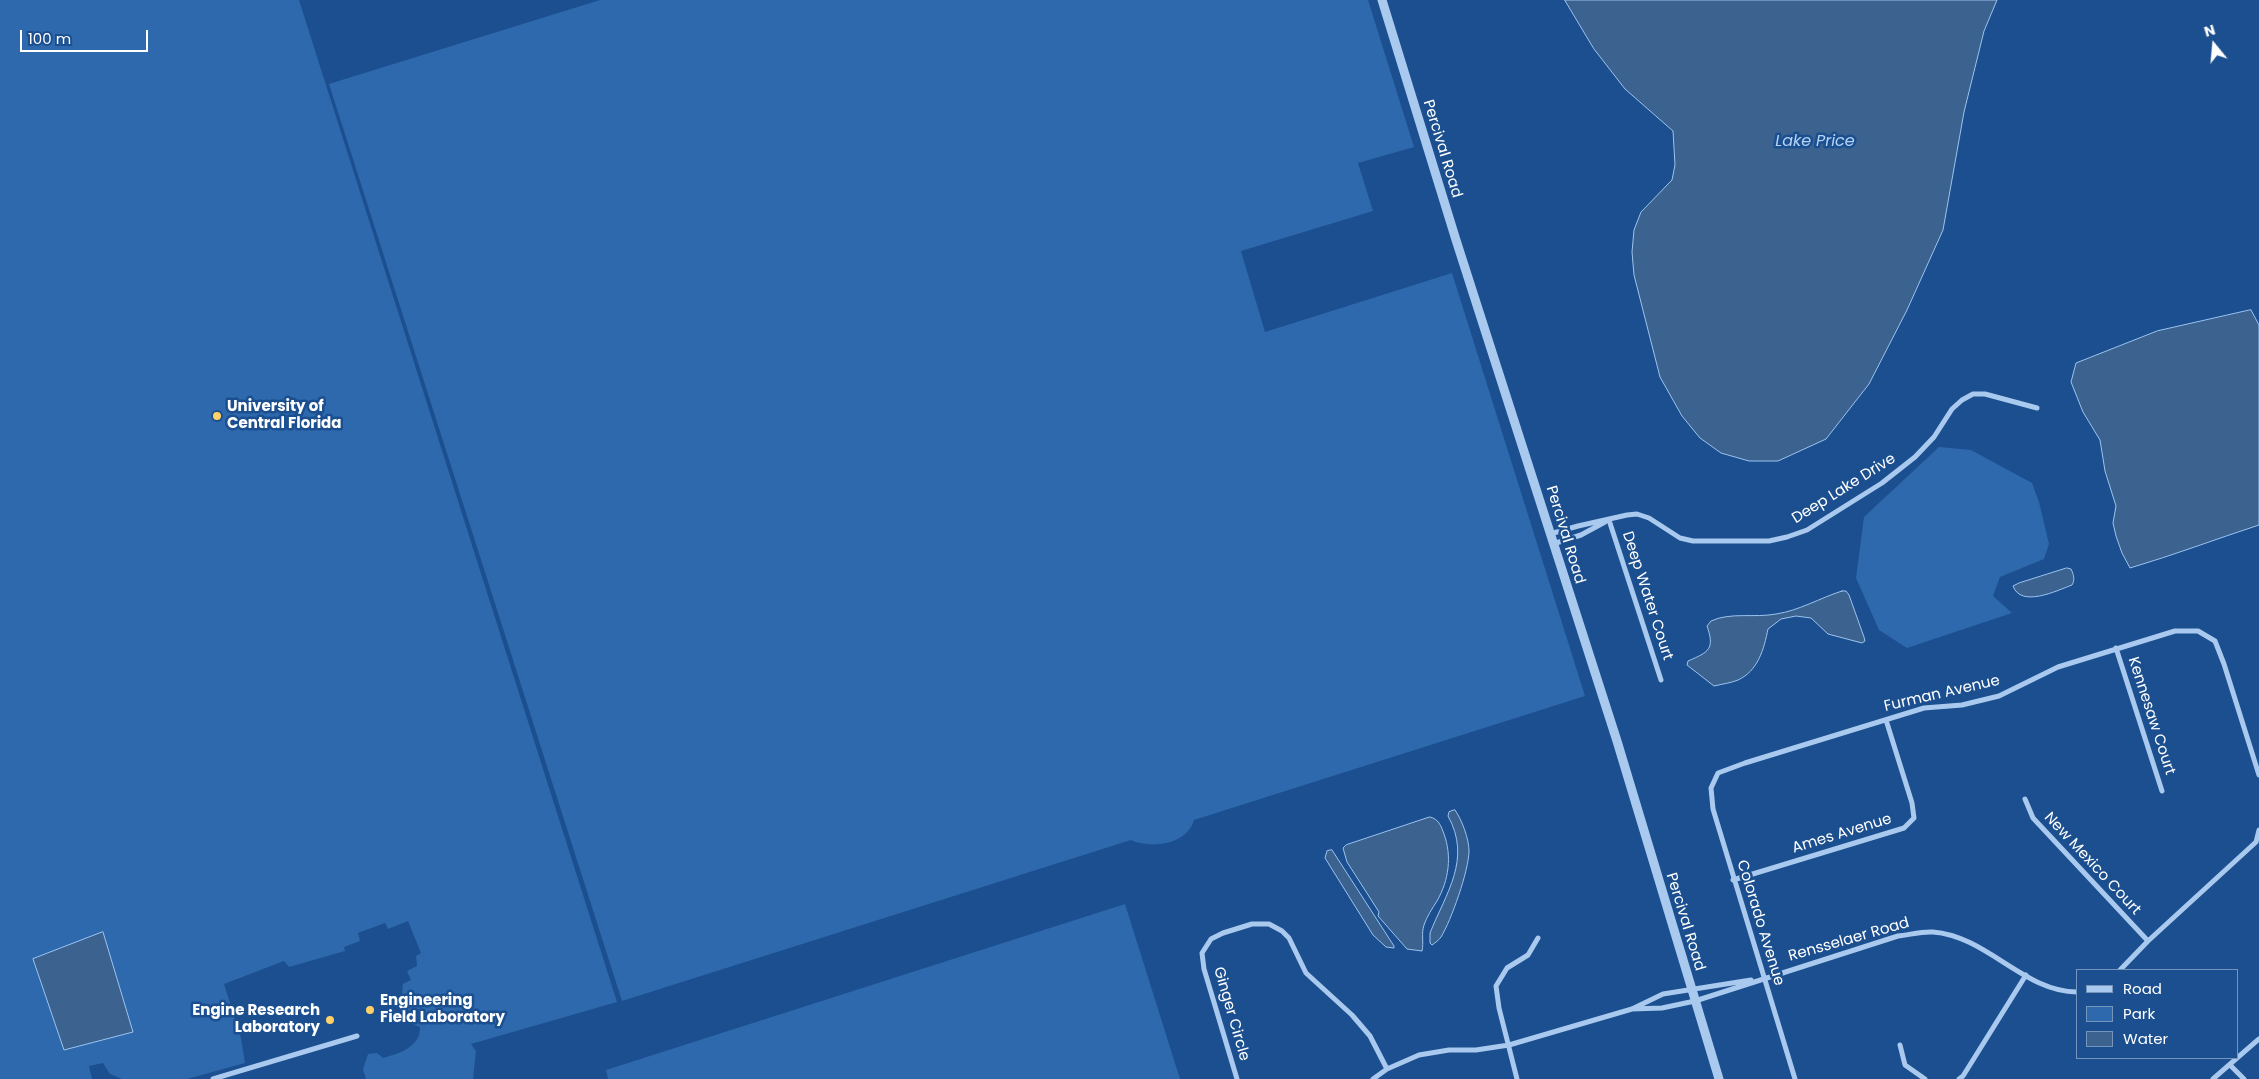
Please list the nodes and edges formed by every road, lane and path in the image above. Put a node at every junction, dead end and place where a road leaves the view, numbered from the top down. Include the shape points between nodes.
1 (1382, 0) edge
2 (2037, 408) dead end
3 (1610, 520) junction
4 (1571, 528) junction
5 (1550, 534) junction
6 (1574, 537) junction
7 (1553, 544) junction
8 (2116, 648) junction
9 (1661, 680) dead end
10 (1886, 720) junction
11 (1718, 773) joint
12 (2259, 775) edge
13 (2162, 791) dead end
14 (2025, 799) dead end
15 (2259, 830) edge
16 (2257, 843) edge
17 (1734, 880) junction
18 (1538, 938) dead end
19 (2148, 941) junction
20 (2121, 969) edge
21 (2026, 975) junction
22 (1764, 978) junction
23 (1691, 990) junction
24 (2076, 992) edge
25 (1695, 1001) junction
26 (1632, 1009) junction
27 (357, 1036) dead end
28 (2259, 1038) edge
29 (1509, 1045) junction
30 (1900, 1045) dead end
31 (2239, 1057) edge
32 (2236, 1059) edge
33 (2230, 1065) junction
34 (1387, 1069) junction
35 (213, 1079) edge
36 (1237, 1079) edge
37 (1372, 1079) edge
38 (1517, 1079) edge
39 (1719, 1079) edge
40 (1795, 1079) edge
41 (1925, 1079) edge
42 (1960, 1079) edge
43 (2213, 1079) edge
44 (2244, 1079) edge

1 - 5 street, Percival Road
2 - 3 street, Deep Lake Drive via 1973,394 1952,409 1934,437 1915,458 1807,530 1787,537 1769,541 1693,541 1680,538 1637,514
3 - 4 street, Deep Lake Drive
3 - 6 street, Deep Lake Drive
3 - 9 street, Deep Water Court
4 - 5 street, Deep Lake Drive
4 - 6 street
5 - 7 street, Percival Road
6 - 7 street, Deep Lake Drive
7 - 23 street, Percival Road via 1617,741
8 - 10 street, Furman Avenue via 2058,667 1999,696 1962,706 1924,708
8 - 12 street, Furman Avenue via 2175,631 2198,631 2215,640
8 - 13 street, Kennesaw Court
10 - 11 street, Furman Avenue
10 - 17 street, Ames Avenue via 1914,818 1904,828
11 - 17 street, Colorado Avenue via 1711,788 1713,809
14 - 19 street, New Mexico Court via 2033,818
15 - 16 street
16 - 19 street
17 - 22 street, Colorado Avenue
18 - 29 street via 1528,955 1507,968 1496,986
19 - 20 street
21 - 22 street, Rensselaer Road via 1983,948 1958,937 1931,931 1898,936
21 - 24 street, Rensselaer Road via 2054,990
21 - 42 street
22 - 23 street, Rensselaer Road
22 - 25 street, Rensselaer Road
22 - 40 street, Colorado Avenue
23 - 25 street, Percival Road
23 - 26 street, Rensselaer Road via 1663,994
25 - 26 street, Rensselaer Road via 1662,1008
25 - 39 street, Percival Road
26 - 29 street
27 - 35 street
28 - 31 street
29 - 34 street via 1419,1055
29 - 38 street
30 - 41 street via 1905,1065
32 - 33 street
33 - 43 street
33 - 44 street
34 - 36 street, Ginger Circle via 1370,1036 1306,973 1289,938 1269,924 1252,924 1223,932 1211,940 1202,953
34 - 37 street

